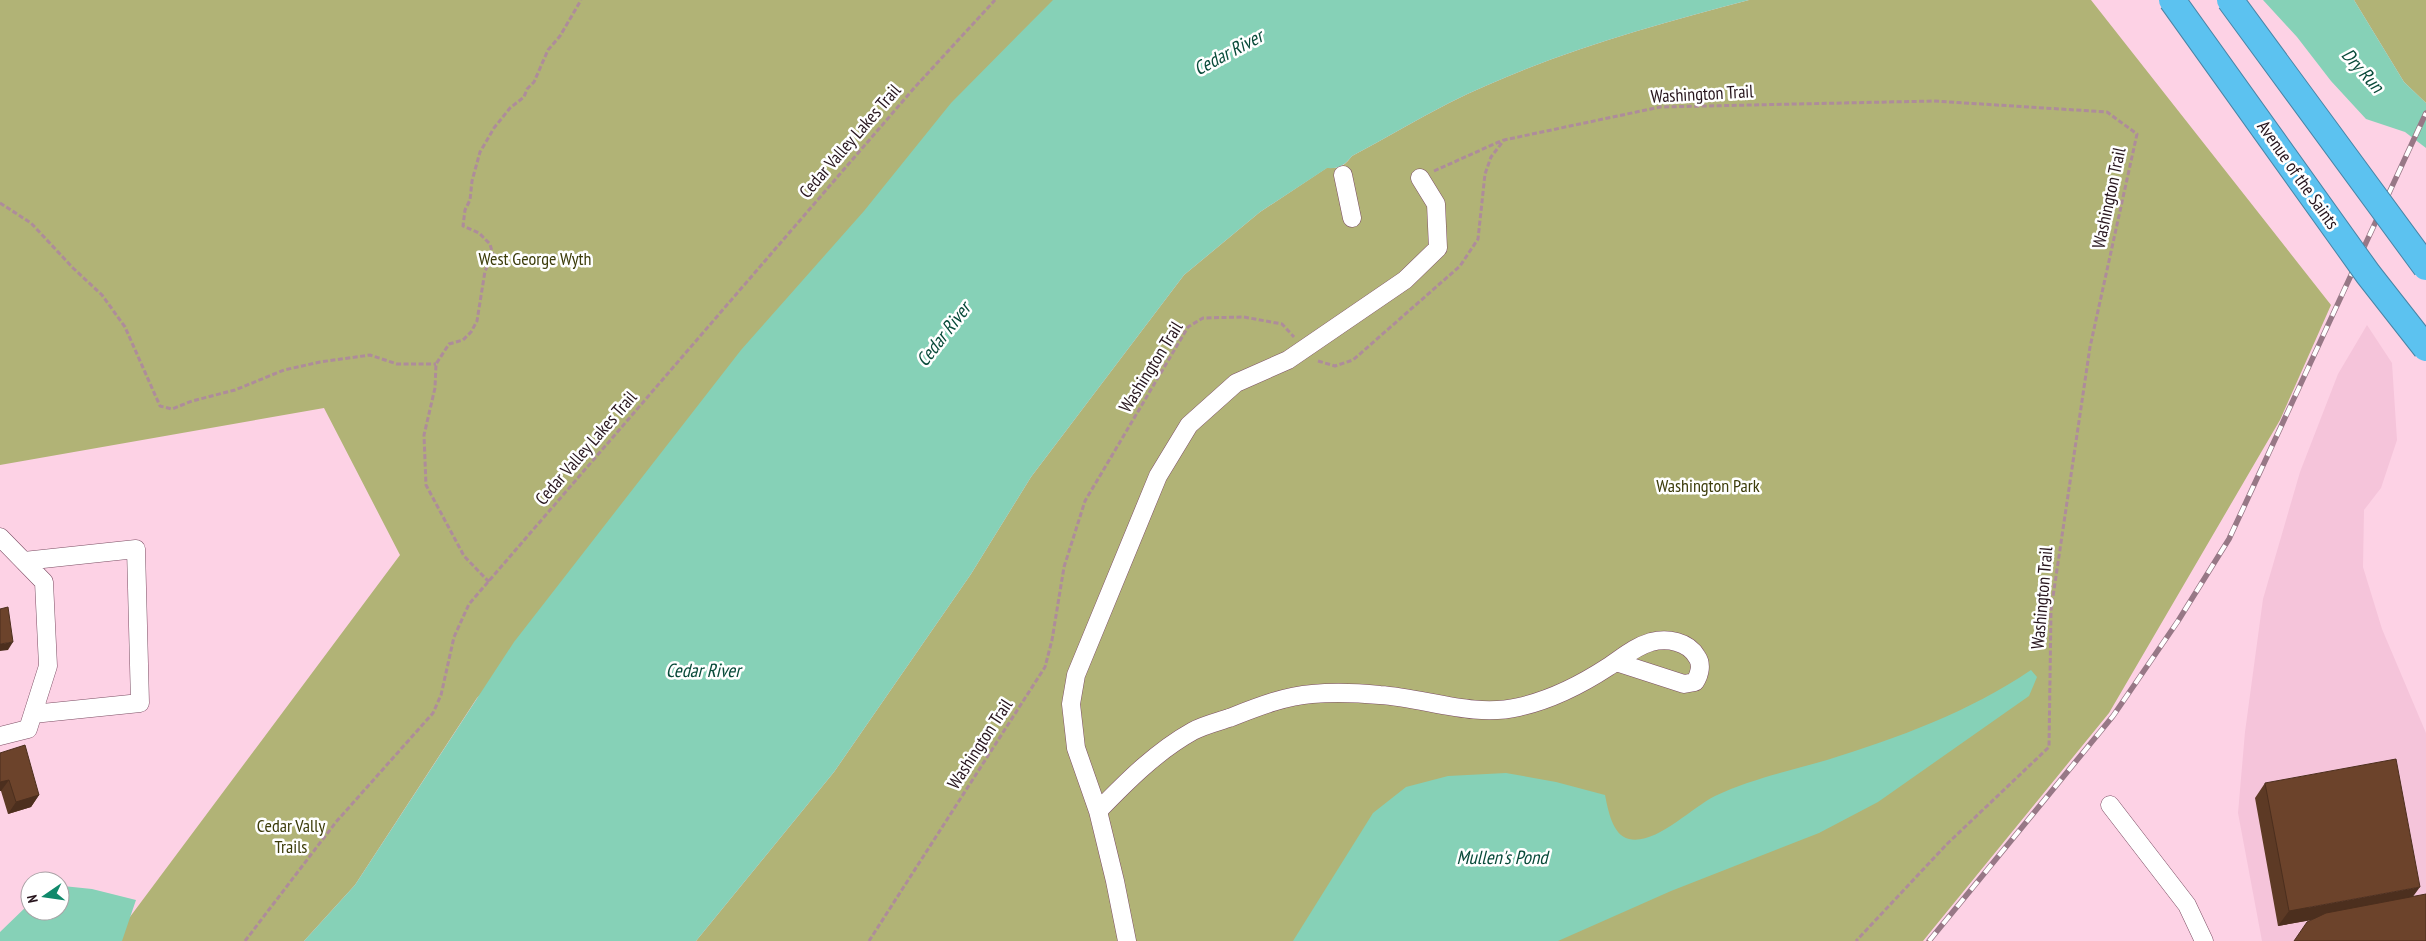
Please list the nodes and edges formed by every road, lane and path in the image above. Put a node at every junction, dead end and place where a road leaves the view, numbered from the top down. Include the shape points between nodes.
1 (580, 0) edge
2 (995, 0) edge
3 (2172, 0) edge
4 (2230, 0) edge
5 (1504, 140) junction
6 (1343, 175) dead end
7 (1420, 178) joint
8 (0, 203) edge
9 (1352, 218) dead end
10 (2426, 267) edge
11 (1305, 348) junction
12 (2426, 348) edge
13 (436, 364) junction
14 (0, 538) edge
15 (24, 561) junction
16 (489, 582) junction
17 (1616, 662) dead end
18 (33, 714) junction
19 (0, 736) edge
20 (2110, 805) dead end
21 (1098, 811) junction
22 (244, 941) edge
23 (868, 941) edge
24 (1127, 941) edge
25 (1856, 941) edge
26 (2204, 941) edge

1 - 13 path via 560,36 548,50 534,82 494,128 480,152 463,226 479,233 490,244 493,255 486,271 477,321 463,340 449,344
2 - 16 path, Cedar Valley Lakes Trail via 915,86
3 - 12 highway, Avenue of the Saints, bridge via 2368,274
4 - 10 highway, bridge
5 - 7 path
5 - 11 path, Washington Trail via 1491,157 1485,174 1478,239 1460,266 1353,360 1335,366 1318,361
5 - 25 path, Washington Trail via 1660,107 1934,101 2107,112 2137,134 2090,347 2051,610 2049,747 1947,844
6 - 9 lane
7 - 11 lane via 1436,204 1438,248 1405,280
8 - 13 path via 31,223 102,295 126,327 160,406 172,409 235,390 284,370 320,362 370,355 397,364
11 - 21 lane via 1288,360 1236,383 1190,426 1158,476 1076,675 1071,704 1076,748
11 - 23 path, Washington Trail via 1282,324 1244,317 1203,318 1188,327 1085,501 1064,568 1045,667
13 - 16 path via 435,388 424,435 426,486 464,556
14 - 15 lane
15 - 18 lane via 44,582 48,666
15 - 18 lane via 136,549 140,703
16 - 22 path, Cedar Valley Lakes Trail via 469,604 454,637 441,694 433,713 336,822
17 - 21 lane via 1561,693 1500,711 1381,695 1311,694 1266,704 1194,731 1135,772
18 - 19 lane via 28,728
20 - 26 lane via 2187,905
21 - 24 lane

